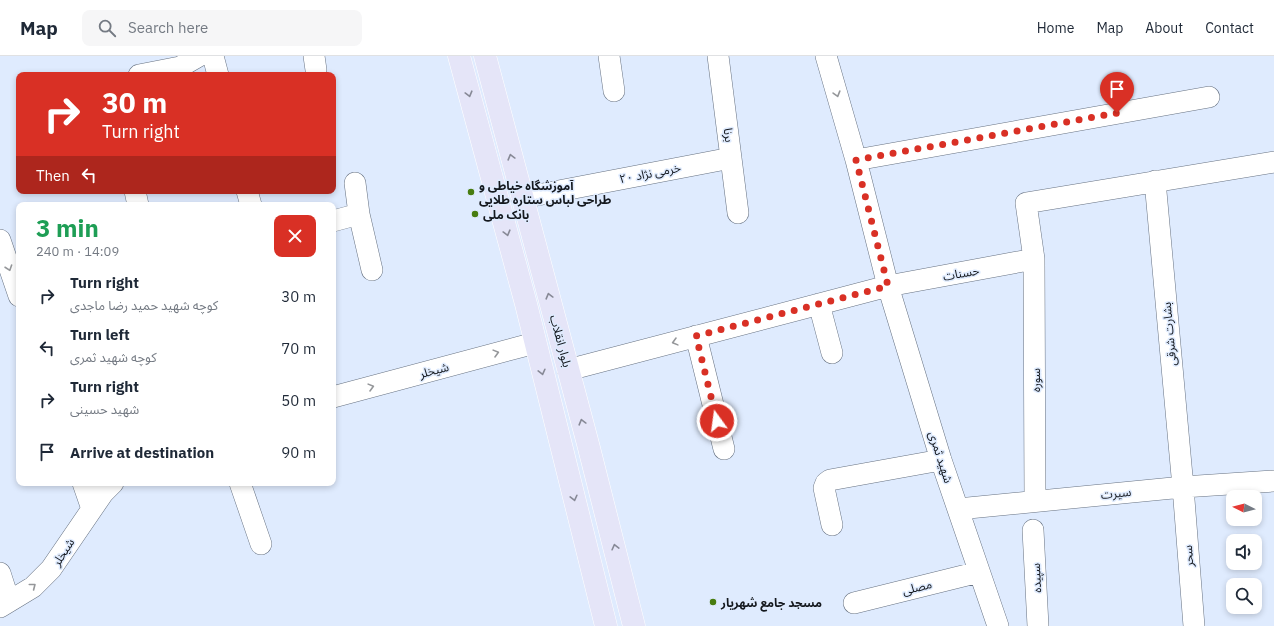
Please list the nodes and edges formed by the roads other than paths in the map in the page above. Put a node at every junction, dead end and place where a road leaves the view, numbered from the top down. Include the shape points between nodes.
1 (199, 56) edge
2 (213, 56) edge
3 (459, 56) edge
4 (485, 56) edge
5 (609, 56) edge
6 (718, 56) edge
7 (826, 56) edge
8 (154, 72) edge
9 (217, 72) edge
10 (614, 91) dead end
11 (1209, 96) dead end
12 (732, 158) junction
13 (856, 160) junction
14 (1274, 162) edge
15 (1155, 181) junction
16 (355, 183) dead end
17 (522, 198) junction
18 (738, 213) dead end
19 (359, 214) junction
20 (336, 220) edge
21 (0, 240) edge
22 (1034, 259) junction
23 (372, 270) dead end
24 (888, 286) junction
25 (16, 287) edge
26 (818, 304) junction
27 (696, 336) junction
28 (535, 343) junction
29 (832, 353) dead end
30 (568, 370) junction
31 (336, 396) edge
32 (724, 449) dead end
33 (941, 460) junction
34 (1274, 481) edge
35 (84, 486) edge
36 (110, 486) edge
37 (241, 486) edge
38 (1183, 486) junction
39 (1035, 501) junction
40 (92, 509) junction
41 (958, 509) junction
42 (832, 525) dead end
43 (1033, 530) dead end
44 (261, 544) dead end
45 (979, 572) junction
46 (0, 573) edge
47 (621, 573) junction
48 (594, 581) junction
49 (854, 603) dead end
50 (5, 604) edge
51 (606, 626) edge
52 (634, 626) edge
53 (998, 626) edge
54 (1038, 626) edge
55 (1194, 626) edge

1 - 8 street via 180,67
2 - 9 street
3 -> 28 main road, بلوار انقلاب
17 -> 4 main road, بلوار انقلاب
5 - 10 street
6 - 12 street, برنا
7 -> 13 street, شهید ثمری
11 - 13 street
12 - 17 street, خرمی نژاد ۲۰
12 - 18 street, برنا
13 - 24 street, شهید ثمری
14 - 15 street
15 - 22 street, سوره via 1026,203
15 - 38 street, بشارت شرقی
16 - 19 street
30 -> 17 main road, بلوار انقلاب
19 - 20 street
19 - 23 street
21 -> 25 street
22 - 24 street, حسنات
22 - 39 street, سوره
24 - 26 street, حسنات
24 - 33 street, شهید ثمری
26 - 27 street, حسنات
26 - 29 street
27 -> 30 street, حسنات
27 - 32 street
31 -> 28 street, شیخلر
28 -> 48 main road, بلوار انقلاب
47 -> 30 main road, بلوار انقلاب
33 - 41 street, شهید ثمری
33 - 42 street via 830,480 824,488
34 - 38 street, سیرت
35 - 40 street
36 - 40 street, شیخلر
37 - 44 street
38 - 39 street, سیرت
38 - 55 street, سحر
39 - 41 street, سیرت
50 -> 40 street, شیخلر via 33,587 51,569
41 - 45 street, شهید ثمری
43 - 54 street, سپیده
45 - 49 street, مصلی
45 - 53 street, شهید ثمری
46 - 50 street
47 - 48 main road
47 - 52 main road, بلوار انقلاب
48 - 51 main road, بلوار انقلاب

